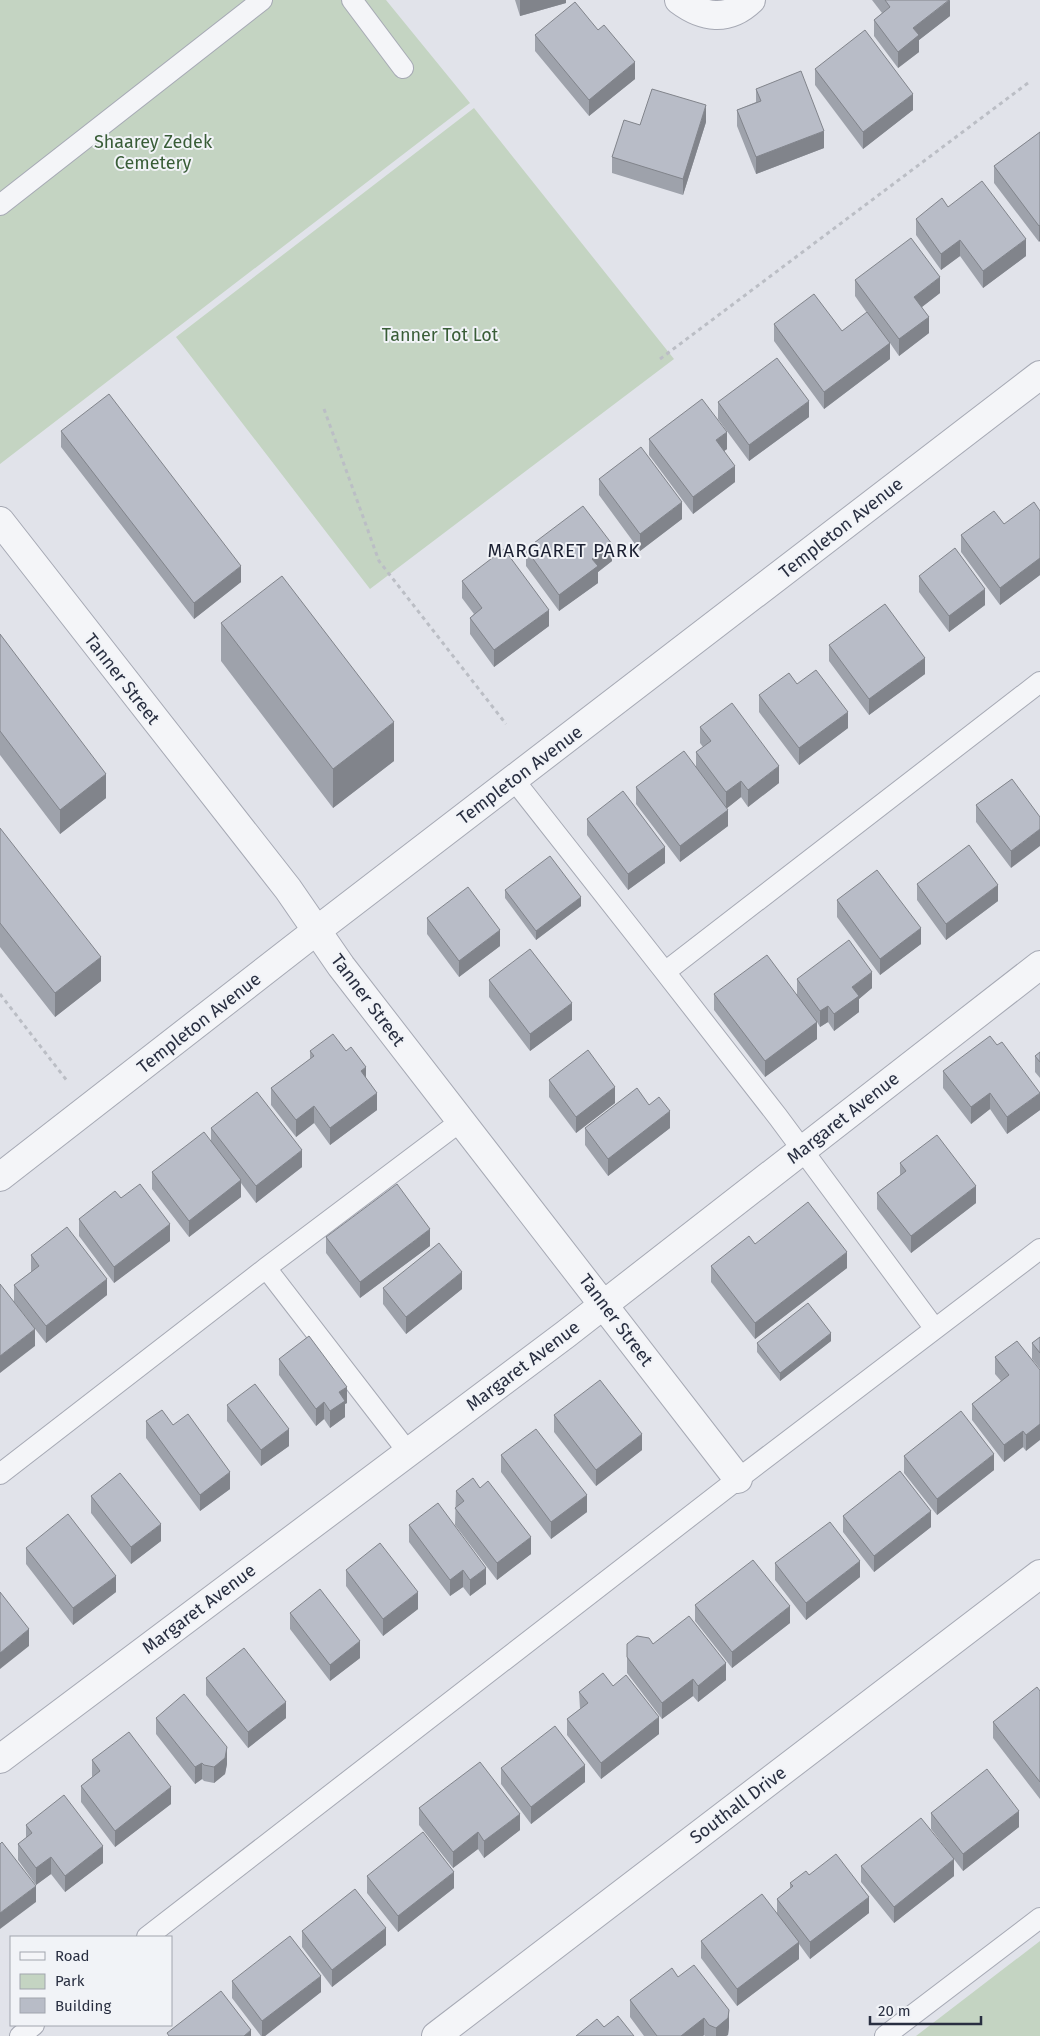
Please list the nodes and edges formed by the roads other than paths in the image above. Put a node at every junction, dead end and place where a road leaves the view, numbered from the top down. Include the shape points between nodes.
1 (262, 0) edge
2 (352, 0) edge
3 (679, 0) edge
4 (751, 0) edge
5 (403, 68) dead end
6 (0, 205) edge
7 (1040, 374) edge
8 (0, 521) edge
9 (1040, 682) edge
10 (514, 780) junction
11 (316, 931) junction
12 (1040, 965) edge
13 (665, 972) junction
14 (461, 1121) junction
15 (802, 1150) junction
16 (0, 1177) edge
17 (1040, 1249) edge
18 (266, 1268) junction
19 (604, 1304) junction
20 (935, 1329) junction
21 (408, 1452) junction
22 (0, 1474) edge
23 (738, 1479) junction
24 (1040, 1574) edge
25 (0, 1759) edge
26 (1040, 1918) edge
27 (148, 1936) edge
28 (33, 2026) edge
29 (20, 2036) edge
30 (436, 2036) edge
31 (885, 2036) edge

1 - 6 lane
2 - 5 lane
3 - 4 street via 710,15 726,14 742,8
7 - 10 street, Templeton Avenue
8 - 11 street, Tanner Street via 288,889
9 - 13 lane
10 - 11 street, Templeton Avenue
10 - 13 lane
11 - 14 street, Tanner Street
11 - 16 street, Templeton Avenue
12 - 15 street, Margaret Avenue
13 - 15 lane
14 - 18 lane
14 - 19 street, Tanner Street
15 - 19 street, Margaret Avenue
15 - 20 lane
17 - 20 lane
18 - 21 lane
18 - 22 lane
19 - 21 street, Margaret Avenue
19 - 23 street, Tanner Street
20 - 23 lane
21 - 25 street, Margaret Avenue
23 - 27 lane
24 - 30 street, Southall Drive
26 - 31 lane
28 - 29 lane

